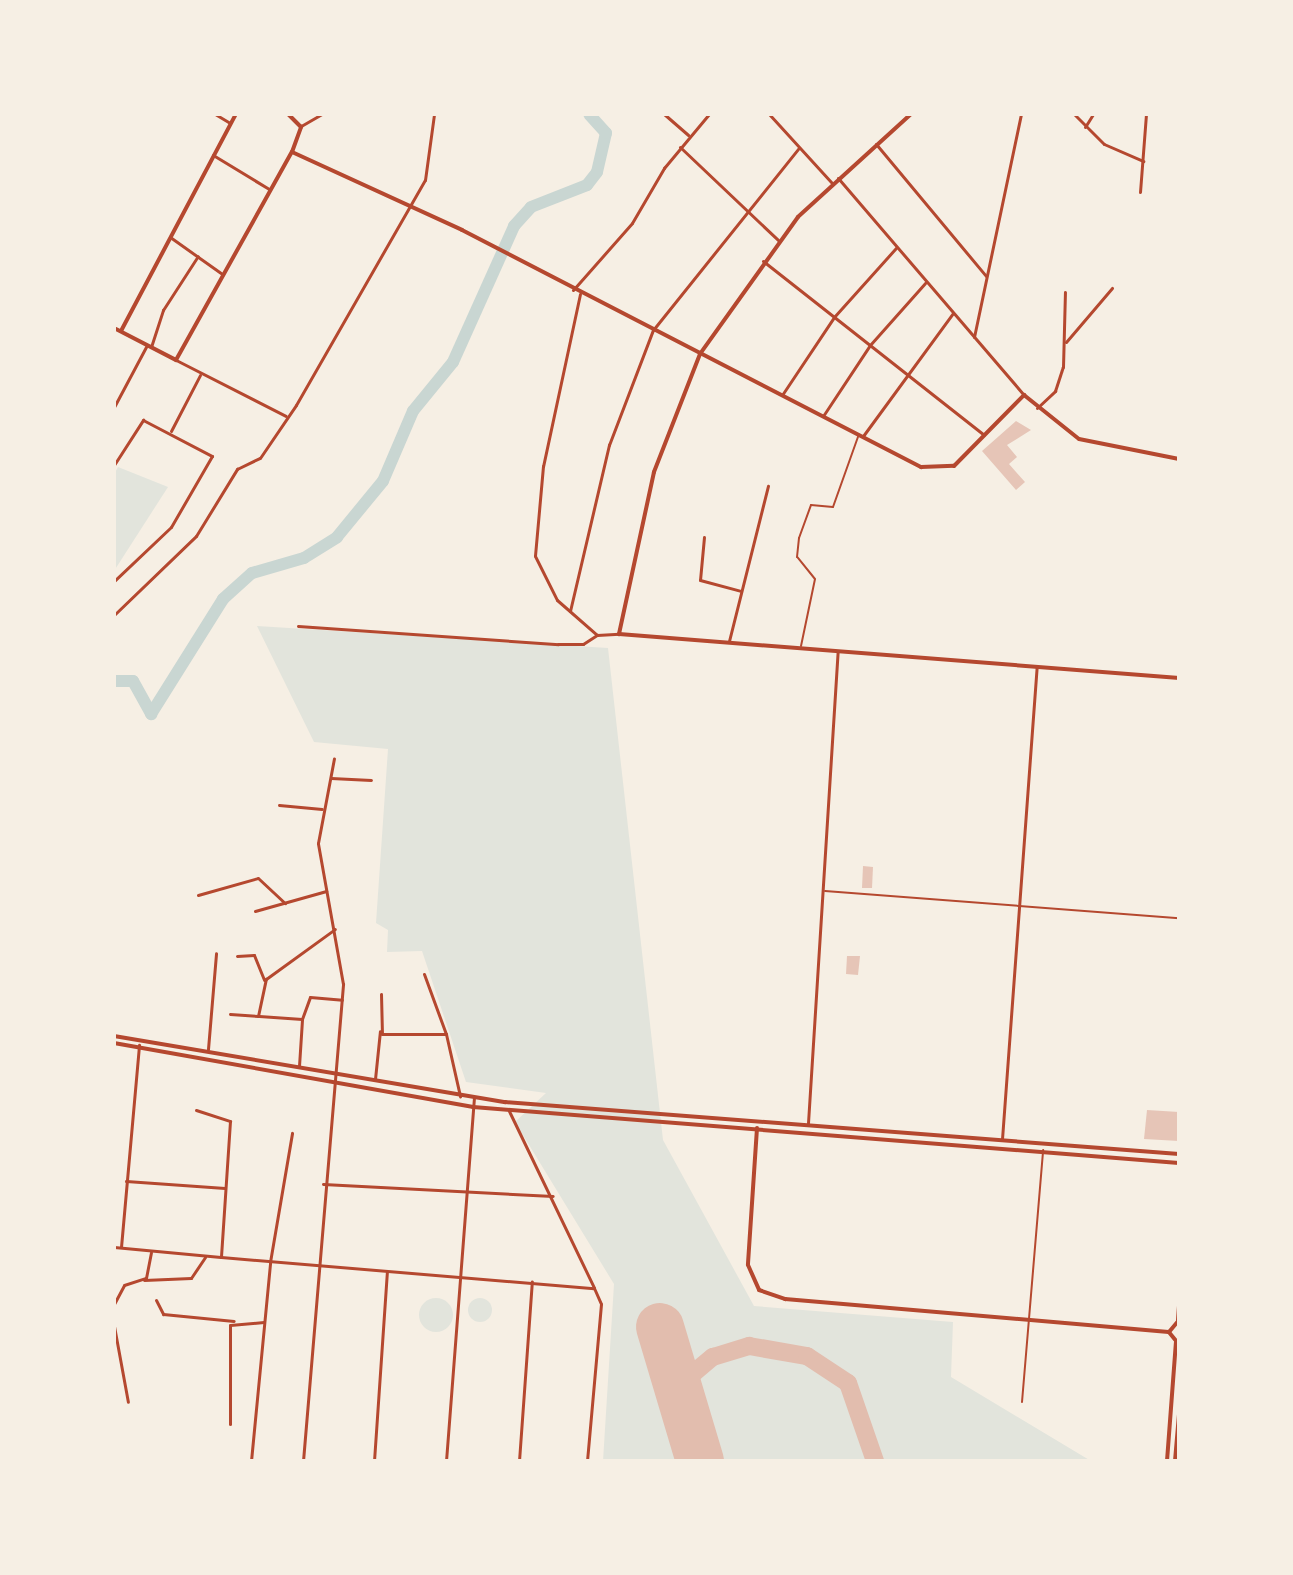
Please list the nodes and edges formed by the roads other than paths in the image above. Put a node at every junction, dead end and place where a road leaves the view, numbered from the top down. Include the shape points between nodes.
1 (215, 114) edge
2 (236, 114) edge
3 (288, 114) edge
4 (322, 114) edge
5 (434, 114) edge
6 (664, 114) edge
7 (709, 114) edge
8 (769, 114) edge
9 (911, 114) edge
10 (1021, 114) edge
11 (1074, 114) edge
12 (1093, 114) edge
13 (1146, 114) edge
14 (230, 123) junction
15 (301, 127) junction
16 (1085, 127) junction
17 (688, 135) junction
18 (876, 144) junction
19 (679, 146) junction
20 (799, 148) junction
21 (292, 152) junction
22 (213, 155) junction
23 (1143, 161) junction
24 (838, 178) junction
25 (832, 183) junction
26 (269, 189) junction
27 (1140, 192) dead end
28 (744, 208) junction
29 (408, 209) junction
30 (170, 237) junction
31 (778, 240) junction
32 (896, 248) junction
33 (198, 256) junction
34 (763, 261) junction
35 (222, 274) junction
36 (987, 277) junction
37 (925, 283) junction
38 (1112, 288) dead end
39 (573, 290) junction
40 (1065, 292) dead end
41 (580, 294) junction
42 (953, 313) junction
43 (834, 317) junction
44 (114, 328) edge
45 (653, 330) junction
46 (121, 331) junction
47 (974, 339) junction
48 (1066, 342) junction
49 (870, 345) junction
50 (149, 346) junction
51 (700, 354) junction
52 (176, 360) junction
53 (904, 372) junction
54 (200, 375) junction
55 (782, 395) junction
56 (1024, 395) junction
57 (114, 407) edge
58 (1037, 408) junction
59 (286, 416) junction
60 (823, 416) junction
61 (171, 431) junction
62 (861, 435) junction
63 (984, 435) junction
64 (1179, 459) edge
65 (114, 465) edge
66 (768, 486) dead end
67 (704, 537) dead end
68 (114, 581) edge
69 (741, 591) junction
70 (570, 611) junction
71 (114, 615) edge
72 (298, 626) dead end
73 (619, 634) junction
74 (597, 635) junction
75 (729, 641) junction
76 (801, 647) junction
77 (838, 651) junction
78 (1037, 667) junction
79 (1179, 678) edge
80 (334, 758) dead end
81 (329, 778) junction
82 (371, 780) dead end
83 (279, 805) dead end
84 (322, 809) junction
85 (326, 891) junction
86 (823, 891) junction
87 (198, 895) dead end
88 (285, 903) junction
89 (1019, 906) junction
90 (255, 911) dead end
91 (1179, 918) edge
92 (335, 929) junction
93 (216, 953) dead end
94 (237, 956) dead end
95 (424, 974) dead end
96 (264, 981) junction
97 (381, 994) dead end
98 (342, 1000) junction
99 (230, 1014) dead end
100 (258, 1016) junction
101 (302, 1019) junction
102 (380, 1031) junction
103 (446, 1034) junction
104 (114, 1036) edge
105 (114, 1043) edge
106 (139, 1045) junction
107 (208, 1049) junction
108 (299, 1066) junction
109 (335, 1073) junction
110 (375, 1080) junction
111 (334, 1084) junction
112 (460, 1096) junction
113 (474, 1098) junction
114 (473, 1107) junction
115 (196, 1110) dead end
116 (509, 1111) junction
117 (808, 1123) junction
118 (757, 1128) junction
119 (292, 1133) dead end
120 (1002, 1139) junction
121 (1043, 1150) junction
122 (1179, 1154) edge
123 (1179, 1163) edge
124 (126, 1181) junction
125 (323, 1184) junction
126 (225, 1188) junction
127 (466, 1193) junction
128 (553, 1196) junction
129 (114, 1247) edge
130 (121, 1247) junction
131 (151, 1252) junction
132 (205, 1257) junction
133 (221, 1257) junction
134 (270, 1262) junction
135 (318, 1265) junction
136 (387, 1272) junction
137 (459, 1276) junction
138 (144, 1280) junction
139 (532, 1281) junction
140 (594, 1288) junction
141 (156, 1300) dead end
142 (114, 1304) edge
143 (1179, 1306) edge
144 (1030, 1319) junction
145 (1179, 1320) edge
146 (234, 1321) junction
147 (264, 1322) junction
148 (114, 1326) edge
149 (1169, 1332) junction
150 (1178, 1343) edge
151 (128, 1402) dead end
152 (1022, 1402) dead end
153 (1179, 1414) edge
154 (230, 1424) dead end
155 (251, 1461) edge
156 (303, 1461) edge
157 (374, 1461) edge
158 (446, 1461) edge
159 (519, 1461) edge
160 (587, 1461) edge
161 (1167, 1461) edge
162 (1175, 1461) edge

1 - 14 street
2 - 14 main road
3 - 15 main road
4 - 15 street
5 - 29 street via 425,180
6 - 17 street
7 - 17 street
8 - 20 street
9 - 18 main road
10 - 36 street
11 - 16 street
12 - 16 street
13 - 23 street
14 - 22 main road
15 - 21 main road
16 - 23 street
17 - 19 street
18 - 24 main road
18 - 36 street
19 - 28 street
19 - 39 street via 632,223
20 - 25 street
20 - 28 street
21 - 26 main road
21 - 29 main road
22 - 26 street
22 - 30 main road
23 - 27 street
24 - 25 main road
24 - 32 street
25 - 31 main road
26 - 35 main road
28 - 31 street
28 - 45 street
29 - 39 main road
29 - 59 street
30 - 33 street
30 - 46 main road
31 - 34 main road
32 - 37 street
32 - 43 street
33 - 35 street
33 - 50 street via 163,310
34 - 43 street
34 - 51 main road
35 - 52 main road
36 - 47 street
37 - 42 street
37 - 49 street
38 - 48 street
39 - 41 main road
40 - 48 street
41 - 45 main road
41 - 70 street via 534,534 542,579
42 - 47 street
42 - 53 street
43 - 49 street
43 - 55 street
44 - 46 main road
45 - 51 main road
45 - 70 street via 609,445
46 - 50 main road
47 - 56 street
48 - 58 street via 1060,382
49 - 53 street
49 - 60 street
50 - 52 main road
50 - 57 street
51 - 55 main road
51 - 73 main road via 654,472
52 - 54 street
53 - 62 street
53 - 63 street
54 - 59 street
54 - 61 street
55 - 60 main road
56 - 58 main road
56 - 63 main road
58 - 64 main road via 1087,443
59 - 71 street via 260,458 237,469 196,536
60 - 62 main road
61 - 65 street via 139,421
61 - 68 street via 206,450 211,464 171,527
62 - 63 main road via 921,467 954,466
62 - 76 lane via 833,507 811,505 799,538 797,557 815,579
66 - 69 street
67 - 69 street via 700,580
69 - 75 street
70 - 74 street
72 - 74 street via 583,644
73 - 74 street
73 - 75 main road
75 - 76 main road
76 - 77 main road
77 - 78 main road
77 - 86 street
78 - 79 main road
78 - 89 street
80 - 81 street
81 - 82 street
81 - 84 street
83 - 84 street
84 - 85 street
85 - 88 street
85 - 92 street
86 - 89 lane
86 - 117 street
87 - 88 street via 258,878
88 - 90 street
89 - 91 lane
89 - 120 street
92 - 96 street
92 - 98 street
93 - 107 street
94 - 96 street via 254,955
95 - 103 street
96 - 100 street
97 - 102 street
98 - 101 street via 310,997
98 - 109 street
99 - 100 street
100 - 101 street
101 - 108 street
102 - 103 street
102 - 110 street
103 - 112 street
104 - 107 main road
105 - 106 main road
106 - 111 main road
106 - 124 street
107 - 108 main road
108 - 109 main road
109 - 110 main road
109 - 111 street
110 - 112 main road
111 - 114 main road
111 - 125 street
112 - 113 main road
113 - 114 street
113 - 117 main road
114 - 116 main road
114 - 127 street
115 - 126 street via 229,1118
116 - 118 main road
116 - 128 street
117 - 120 main road
118 - 121 main road
118 - 144 main road via 748,1265 759,1290 785,1299
119 - 134 street
120 - 122 main road
121 - 123 main road
121 - 144 lane
124 - 126 street
124 - 130 street
125 - 127 street
125 - 135 street
126 - 133 street
127 - 128 street
127 - 137 street
128 - 140 street
129 - 130 street
130 - 131 street
131 - 132 street
131 - 138 street
132 - 133 street
132 - 138 street via 185,1280
133 - 134 street
134 - 135 street
134 - 147 street
135 - 136 street
135 - 156 street
136 - 137 street
136 - 157 street
137 - 139 street
137 - 158 street
138 - 142 street via 128,1282
139 - 140 street
139 - 159 street
140 - 160 street via 598,1331
141 - 146 street via 163,1314
143 - 145 main road
144 - 149 main road
144 - 152 lane
145 - 149 main road
146 - 147 street
146 - 154 street
147 - 155 street
148 - 151 street
149 - 150 main road
150 - 161 main road
153 - 162 main road

